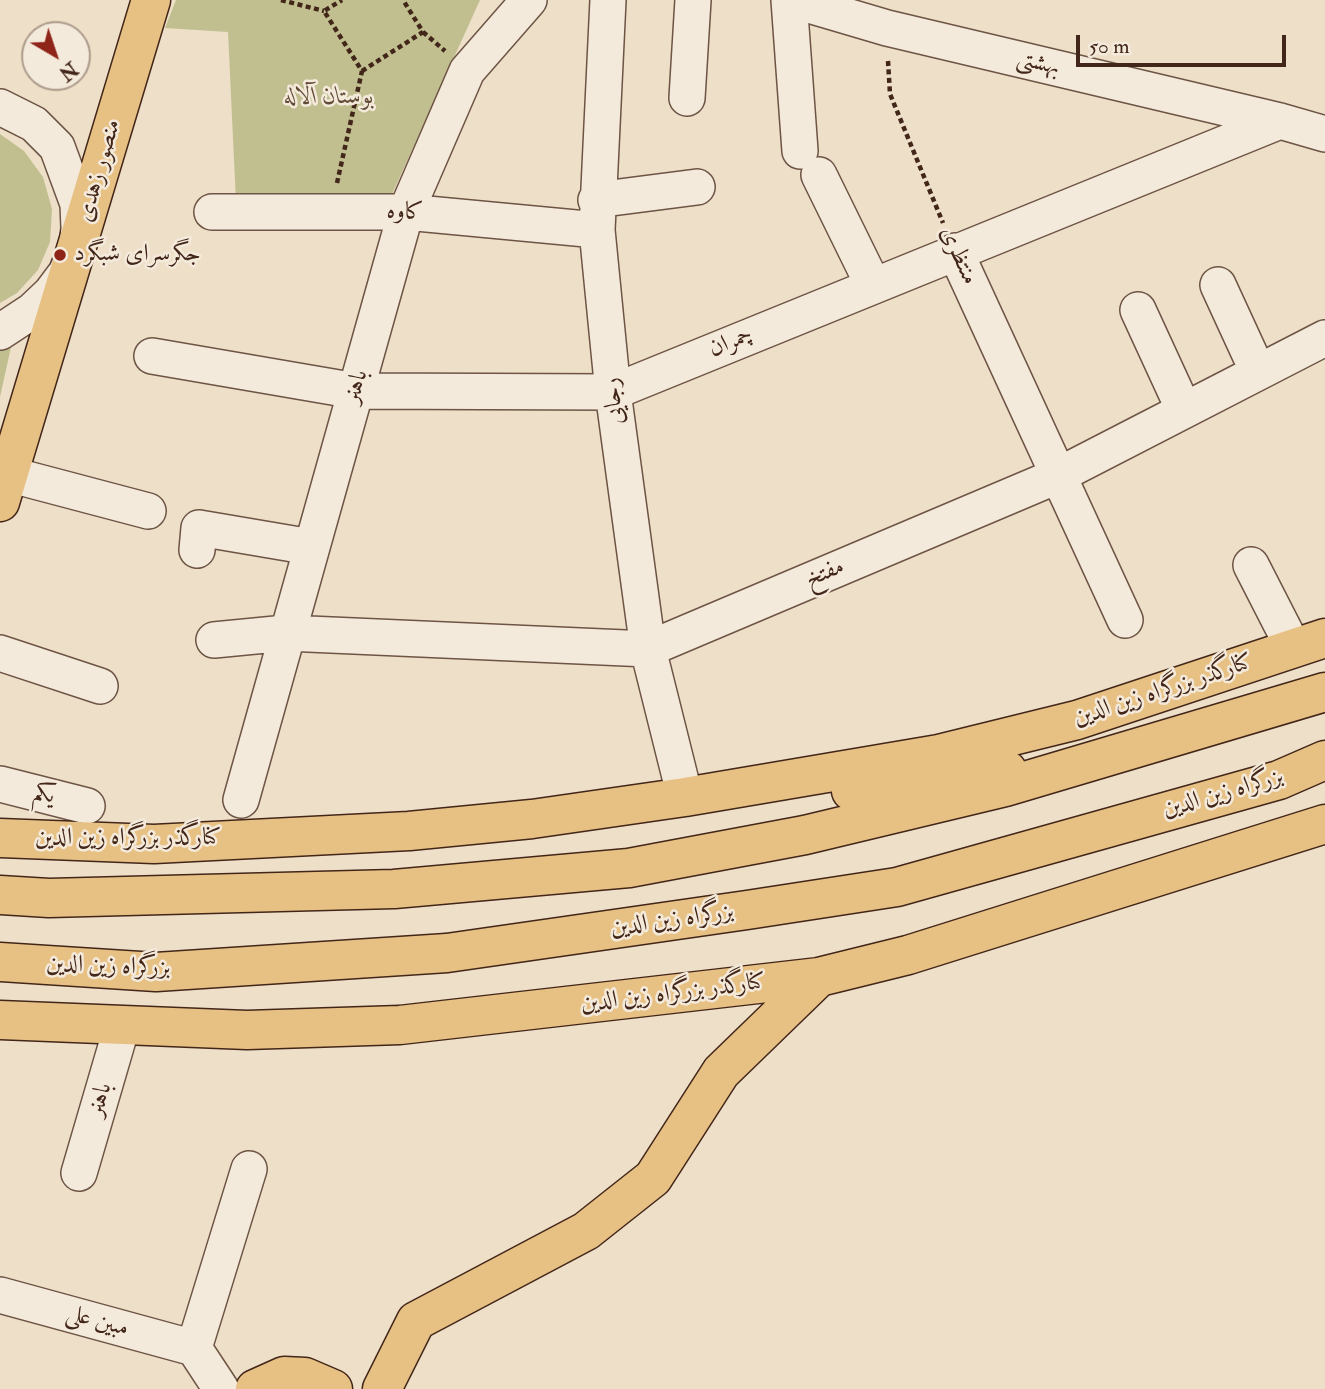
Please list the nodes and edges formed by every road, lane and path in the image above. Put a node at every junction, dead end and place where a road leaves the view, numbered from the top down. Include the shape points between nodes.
1 (150, 0) edge
2 (281, 0) edge
3 (342, 0) edge
4 (403, 0) edge
5 (529, 0) edge
6 (608, 0) edge
7 (693, 0) edge
8 (790, 0) edge
9 (324, 12) junction
10 (887, 28) junction
11 (362, 71) junction
12 (687, 98) dead end
13 (0, 107) edge
14 (1280, 121) junction
15 (1325, 134) edge
16 (697, 187) dead end
17 (331, 211) junction
18 (212, 212) dead end
19 (406, 212) junction
20 (597, 215) junction
21 (78, 247) junction
22 (955, 251) junction
23 (873, 285) junction
24 (1218, 285) dead end
25 (1138, 310) dead end
26 (0, 332) edge
27 (1325, 338) edge
28 (152, 356) dead end
29 (1258, 372) junction
30 (356, 391) junction
31 (613, 392) junction
32 (1185, 410) junction
33 (1057, 476) junction
34 (4, 488) edge
35 (148, 511) dead end
36 (312, 547) junction
37 (197, 550) dead end
38 (1251, 565) dead end
39 (1125, 620) dead end
40 (286, 633) junction
41 (214, 640) dead end
42 (1309, 643) edge
43 (649, 649) junction
44 (0, 653) edge
45 (100, 686) dead end
46 (1325, 692) edge
47 (1140, 747) junction
48 (1325, 760) edge
49 (0, 784) edge
50 (684, 797) junction
51 (241, 800) dead end
52 (87, 806) dead end
53 (532, 819) junction
54 (1325, 824) edge
55 (0, 838) edge
56 (0, 895) edge
57 (0, 962) edge
58 (819, 977) junction
59 (0, 1020) edge
60 (122, 1026) junction
61 (249, 1169) dead end
62 (79, 1173) dead end
63 (0, 1295) edge
64 (194, 1348) junction
65 (221, 1389) edge
66 (255, 1389) edge
67 (333, 1389) edge
68 (382, 1389) edge

1 - 21 main road, منصور زهدی
2 - 9 path
3 - 9 path
4 - 11 path via 423,32
5 - 19 street, باهنر via 467,71
6 - 20 street, رجایی
7 - 12 street
8 - 10 street, بهشتی
8 - 23 street via 810,163
9 - 11 path
10 - 14 street, بهشتی
10 - 22 path, منتظری via 890,94
11 - 17 path
13 - 21 street via 34,124 57,147 78,204
14 - 15 street, بهشتی
14 - 22 street, چمران
16 - 20 street, کاوه
17 - 18 street, کاوه
17 - 19 street, کاوه
19 - 20 street, کاوه
19 - 30 street, باهنر
20 - 31 street, رجایی
21 - 26 street via 51,293 32,312
21 - 34 main road, منصور زهدی
22 - 23 street, چمران
22 - 33 street, منتظری
23 - 31 street, چمران
24 - 29 street
25 - 32 street
27 - 29 street, مفتخ
28 - 30 street, چمران
29 - 32 street, مفتخ
30 - 31 street, چمران
30 - 36 street, باهنر
31 - 43 street, رجایی
32 - 33 street, مفتخ
33 - 39 street, منتظری
33 - 43 street, مفتخ
34 - 35 street
36 - 37 street via 199,528
36 - 40 street, باهنر
38 - 42 street
40 - 41 street, مفتخ
40 - 43 street, مفتخ
40 - 51 street, باهنر
42 - 50 main road, کنارگذر بزرگراه زین الدین via 1077,720 964,748
43 - 50 street, رجایی
44 - 45 street
46 - 47 main road
47 - 53 main road via 917,786
47 - 56 main road via 1004,788 832,829 629,868 394,889 102,898
48 - 57 main road, بزرگراه زین الدین via 1279,780 897,887 747,910 447,953 156,972
49 - 52 street, یکم
50 - 53 main road, کنارگذر بزرگراه زین الدین
53 - 55 main road, کنارگذر بزرگراه زین الدین via 154,845
54 - 58 main road, کنارگذر بزرگراه زین الدین via 908,955
58 - 60 main road, کنارگذر بزرگراه زین الدین via 400,1025 247,1030
58 - 68 main road via 721,1072 653,1178 586,1231 416,1321
59 - 60 main road, کنارگذر بزرگراه زین الدین
60 - 62 street, باهنر
61 - 64 street
63 - 64 street, مبین علی
64 - 65 street
66 - 67 main road via 284,1376 305,1377

